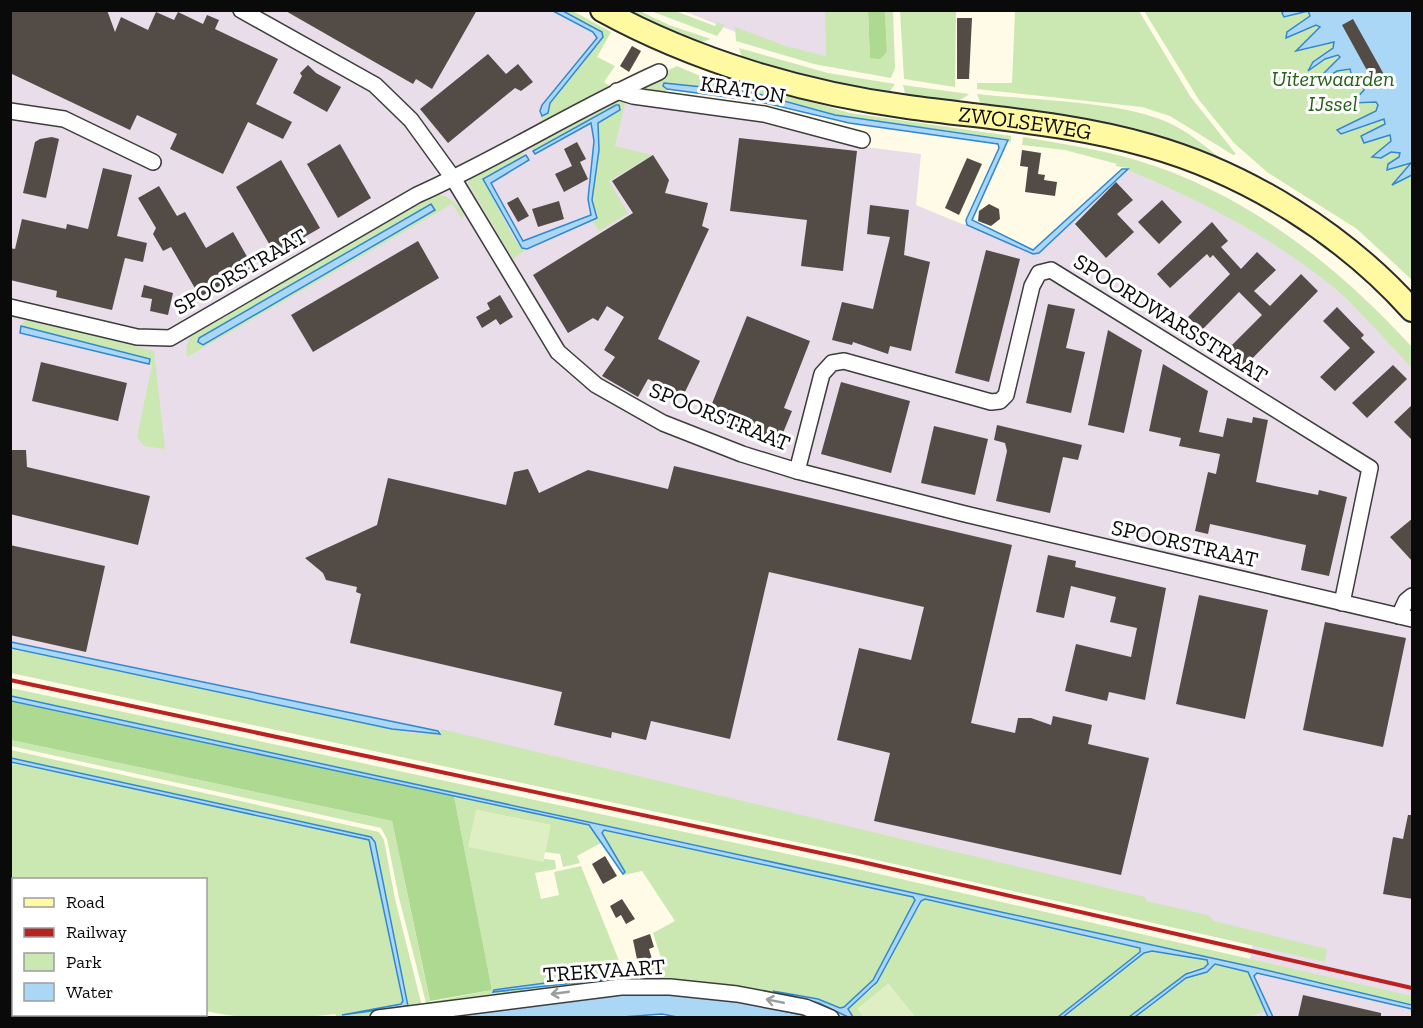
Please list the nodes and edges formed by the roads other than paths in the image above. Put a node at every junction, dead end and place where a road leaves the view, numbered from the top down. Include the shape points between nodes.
1 (241, 10) edge
2 (602, 10) edge
3 (659, 72) dead end
4 (617, 91) junction
5 (10, 111) edge
6 (862, 140) dead end
7 (153, 162) dead end
8 (453, 178) junction
9 (10, 307) edge
10 (1413, 310) edge
11 (797, 471) junction
12 (1413, 596) edge
13 (1342, 603) junction
14 (1406, 617) edge
15 (378, 1017) edge
16 (831, 1017) edge

1 - 8 street via 375,85 411,120
2 - 10 main road, ZWOLSEWEG via 651,35 711,57 829,93 1099,134 1175,154 1245,185 1306,220 1351,252
3 - 4 street
4 - 6 street, KRATON via 764,114
4 - 8 street
5 - 7 street via 64,119
8 - 9 street, SPOORSTRAAT via 170,338 137,337
8 - 11 street, SPOORSTRAAT via 558,352 596,385 663,423
11 - 13 street, SPOORSTRAAT
11 - 13 street, SPOORDWARSSTRAAT via 822,375 832,363 843,362 991,402 1000,401 1006,395 1032,286 1039,273 1051,270 1370,468
12 - 14 street via 1406,601
13 - 14 street, SPOORSTRAAT
16 -> 15 street, TREKVAART via 805,1007 680,987 621,987

